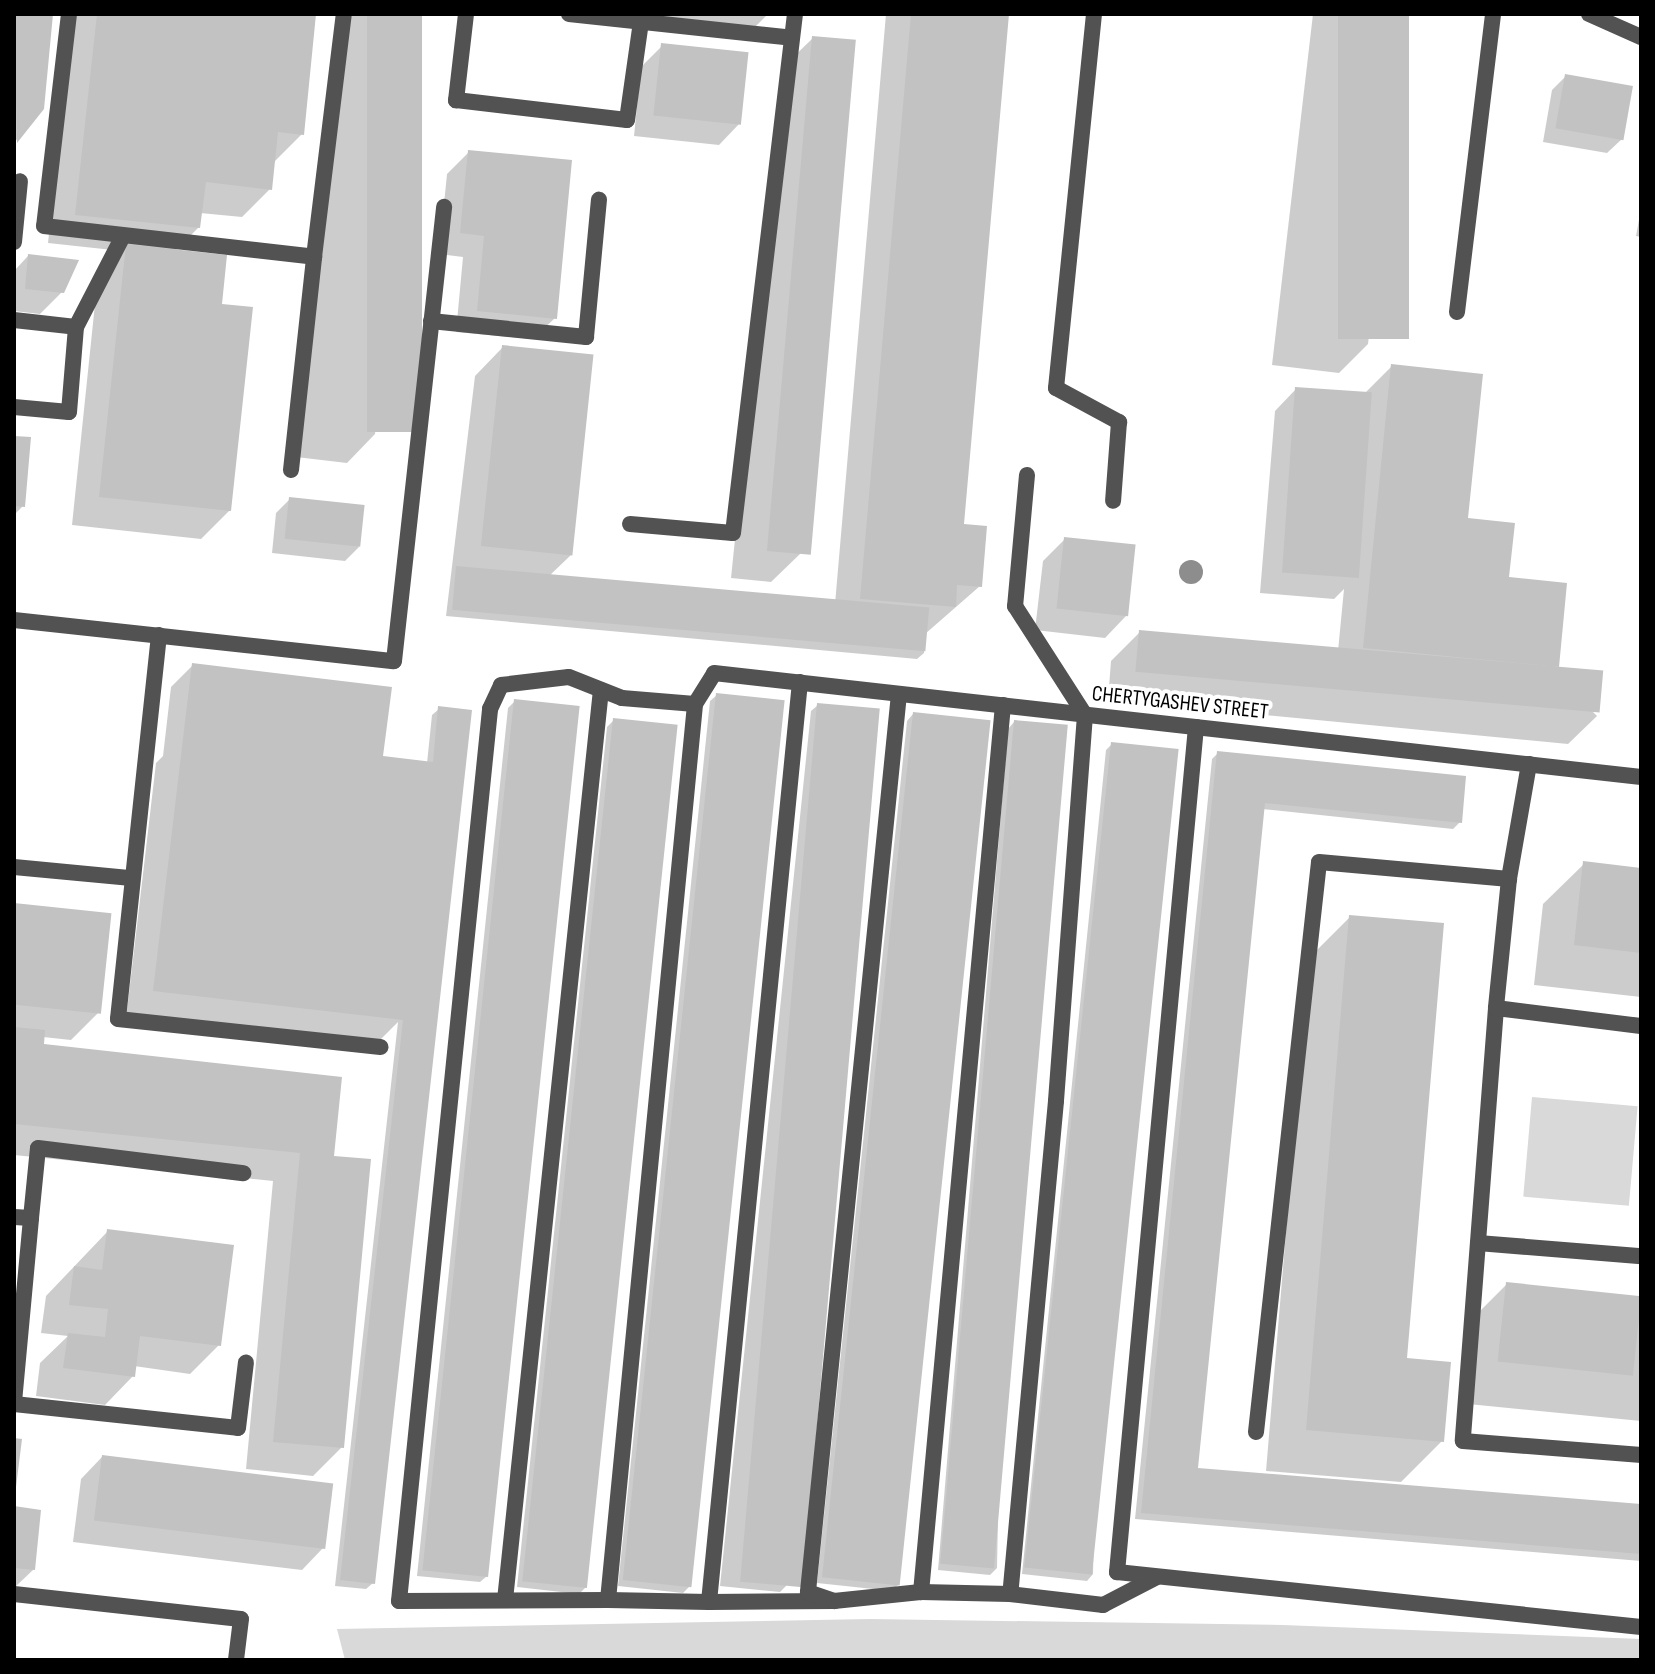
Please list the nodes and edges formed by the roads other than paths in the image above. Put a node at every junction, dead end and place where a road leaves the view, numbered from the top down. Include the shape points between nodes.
1 (69, 14) edge
2 (344, 14) edge
3 (466, 14) edge
4 (569, 14) edge
5 (795, 14) edge
6 (1094, 14) edge
7 (1493, 14) edge
8 (1593, 17) edge
9 (641, 18) edge
10 (1641, 37) edge
11 (792, 38) junction
12 (17, 181) edge
13 (49, 184) junction
14 (599, 200) dead end
15 (444, 207) dead end
16 (123, 236) junction
17 (14, 242) edge
18 (314, 257) junction
19 (1457, 312) dead end
20 (14, 320) edge
21 (431, 321) junction
22 (76, 327) junction
23 (14, 407) edge
24 (291, 470) dead end
25 (1027, 475) dead end
26 (1113, 501) dead end
27 (630, 524) dead end
28 (14, 620) edge
29 (159, 635) junction
30 (800, 682) junction
31 (601, 690) junction
32 (899, 694) junction
33 (695, 704) junction
34 (1003, 705) junction
35 (1085, 715) junction
36 (1196, 727) junction
37 (1529, 764) junction
38 (1641, 777) edge
39 (14, 867) edge
40 (131, 878) junction
41 (1509, 879) junction
42 (1496, 1008) junction
43 (1641, 1026) edge
44 (381, 1047) dead end
45 (243, 1173) dead end
46 (23, 1218) edge
47 (1478, 1243) junction
48 (1641, 1256) edge
49 (246, 1362) dead end
50 (14, 1403) edge
51 (1256, 1432) dead end
52 (1641, 1455) edge
53 (1158, 1577) junction
54 (921, 1592) junction
55 (14, 1594) edge
56 (1010, 1594) junction
57 (505, 1600) junction
58 (608, 1600) junction
59 (834, 1601) junction
60 (709, 1602) junction
61 (1641, 1627) edge
62 (236, 1660) edge

1 - 13 street
2 - 18 street
3 - 9 street via 456,100 627,120
4 - 9 street
5 - 11 street
6 - 26 street via 1056,388 1119,422
7 - 19 street
8 - 10 street
9 - 11 street
11 - 27 street via 733,533
12 - 13 street
12 - 17 street
13 - 16 street via 44,226
14 - 21 street via 586,337
15 - 21 street
16 - 18 street
16 - 22 street
18 - 24 street
20 - 22 street
21 - 29 street via 394,661
22 - 23 street via 69,412
25 - 35 street via 1015,606
28 - 29 street
29 - 40 street
30 - 32 street, CHERTYGASHEV STREET
30 - 33 street, CHERTYGASHEV STREET via 714,673
30 - 60 street
31 - 33 street via 622,698
31 - 57 street
31 - 57 street via 569,677 501,685 490,709 399,1601
32 - 34 street, CHERTYGASHEV STREET
32 - 59 street via 808,1592
33 - 58 street
34 - 35 street, CHERTYGASHEV STREET
34 - 54 street
35 - 36 street, CHERTYGASHEV STREET
35 - 56 street
36 - 37 street, CHERTYGASHEV STREET
36 - 53 street via 1117,1572
37 - 38 street, CHERTYGASHEV STREET
37 - 41 street
39 - 40 street
40 - 44 street via 118,1019
41 - 42 street
41 - 51 street via 1319,862
42 - 43 street
42 - 47 street
45 - 46 street via 38,1148
46 - 50 street
47 - 48 street
47 - 52 street via 1463,1441
49 - 50 street via 238,1428
53 - 56 street via 1103,1605
53 - 61 street
54 - 56 street
54 - 59 street
55 - 62 street via 241,1619
57 - 58 street
58 - 60 street
59 - 60 street

